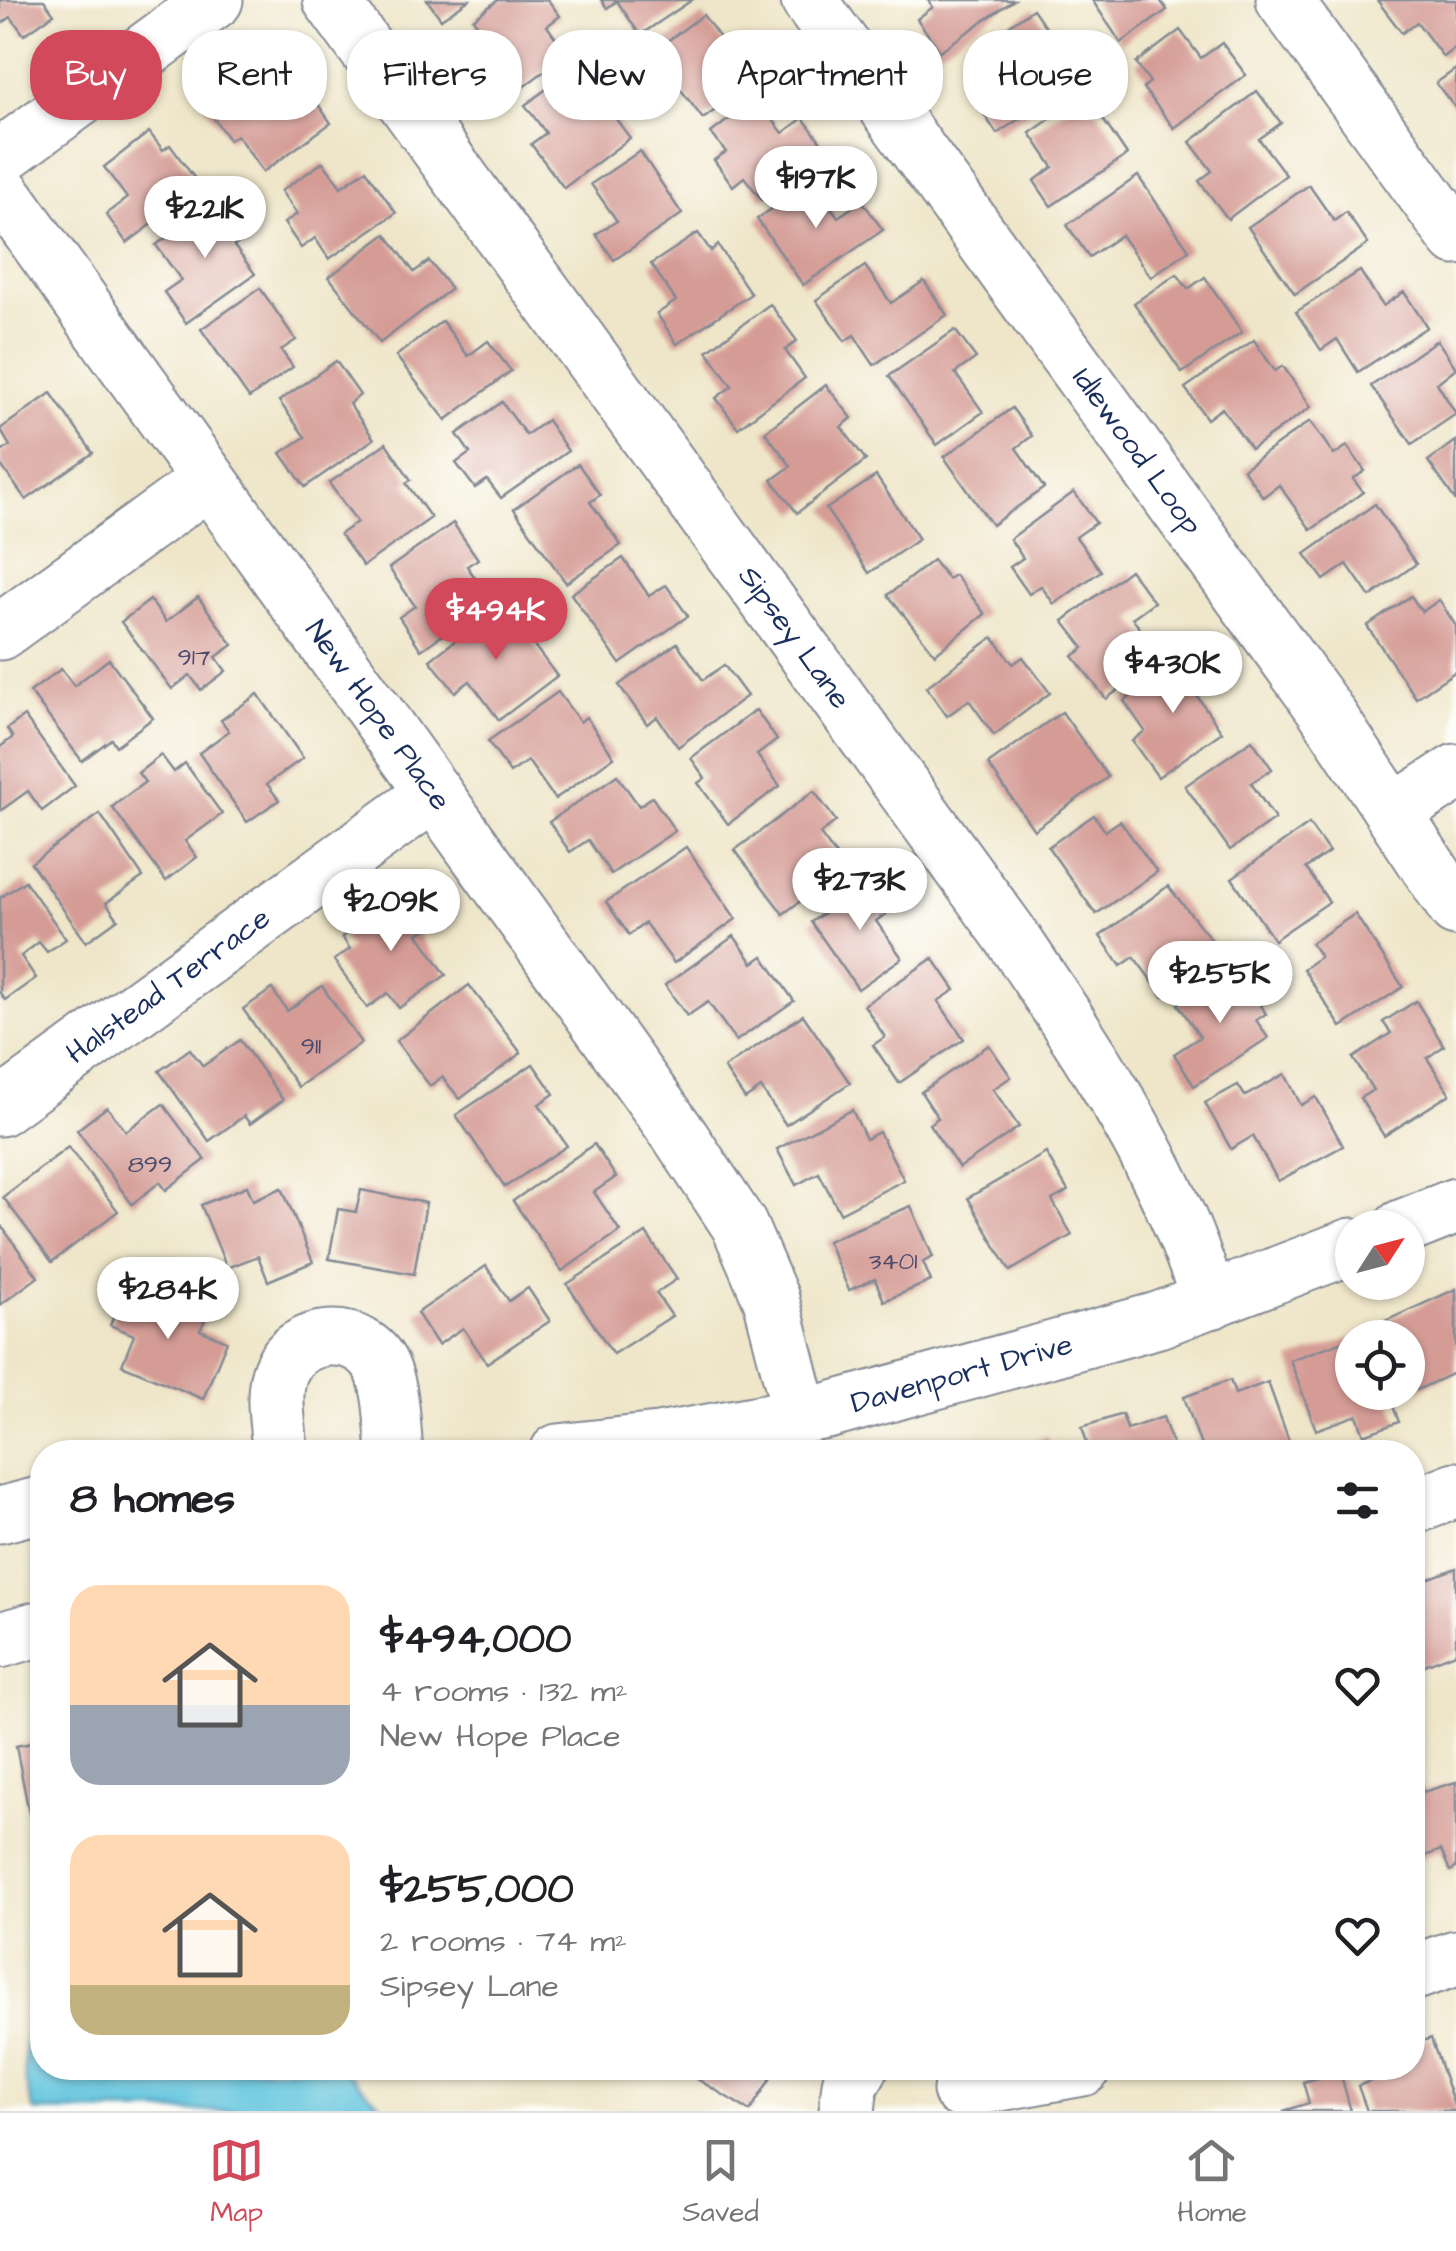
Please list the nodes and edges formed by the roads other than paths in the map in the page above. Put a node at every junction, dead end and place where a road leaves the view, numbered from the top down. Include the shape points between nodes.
1 (215, 0) edge
2 (331, 0) edge
3 (809, 0) edge
4 (1284, 0) edge
5 (0, 157) edge
6 (0, 189) edge
7 (1456, 236) edge
8 (209, 480) junction
9 (0, 632) edge
10 (1456, 772) edge
11 (434, 792) junction
12 (1394, 812) junction
13 (1456, 908) edge
14 (0, 1108) edge
15 (1456, 1206) edge
16 (1425, 1218) edge
17 (1335, 1253) edge
18 (1210, 1301) junction
19 (801, 1416) junction
20 (279, 1440) edge
21 (394, 1440) edge
22 (664, 1440) edge
23 (1456, 1490) edge
24 (1425, 1502) edge
25 (30, 1507) edge
26 (0, 1514) edge
27 (30, 1631) edge
28 (0, 1640) edge
29 (1456, 1958) edge
30 (1425, 1969) edge
31 (852, 2080) edge
32 (1014, 2080) edge
33 (957, 2090) edge
34 (847, 2111) edge

1 - 5 street
2 - 18 street, Sipsey Lane via 1064,1014 1149,1159
3 - 12 street, Idlewood Loop
4 - 7 street
6 - 8 street, New Hope Place
8 - 9 street
8 - 11 street, New Hope Place
10 - 12 street
11 - 14 street, Halstead Terrace
11 - 19 street, New Hope Place via 738,1225 771,1299
12 - 13 street, Idlewood Loop
15 - 16 street
17 - 18 street, Davenport Drive
18 - 19 street, Davenport Drive via 1006,1364
19 - 22 street, Davenport Drive
20 - 21 street via 280,1372 315,1339 340,1337 364,1346 381,1364
23 - 24 street
25 - 26 street
27 - 28 street
29 - 30 street
31 - 34 street
32 - 33 street

